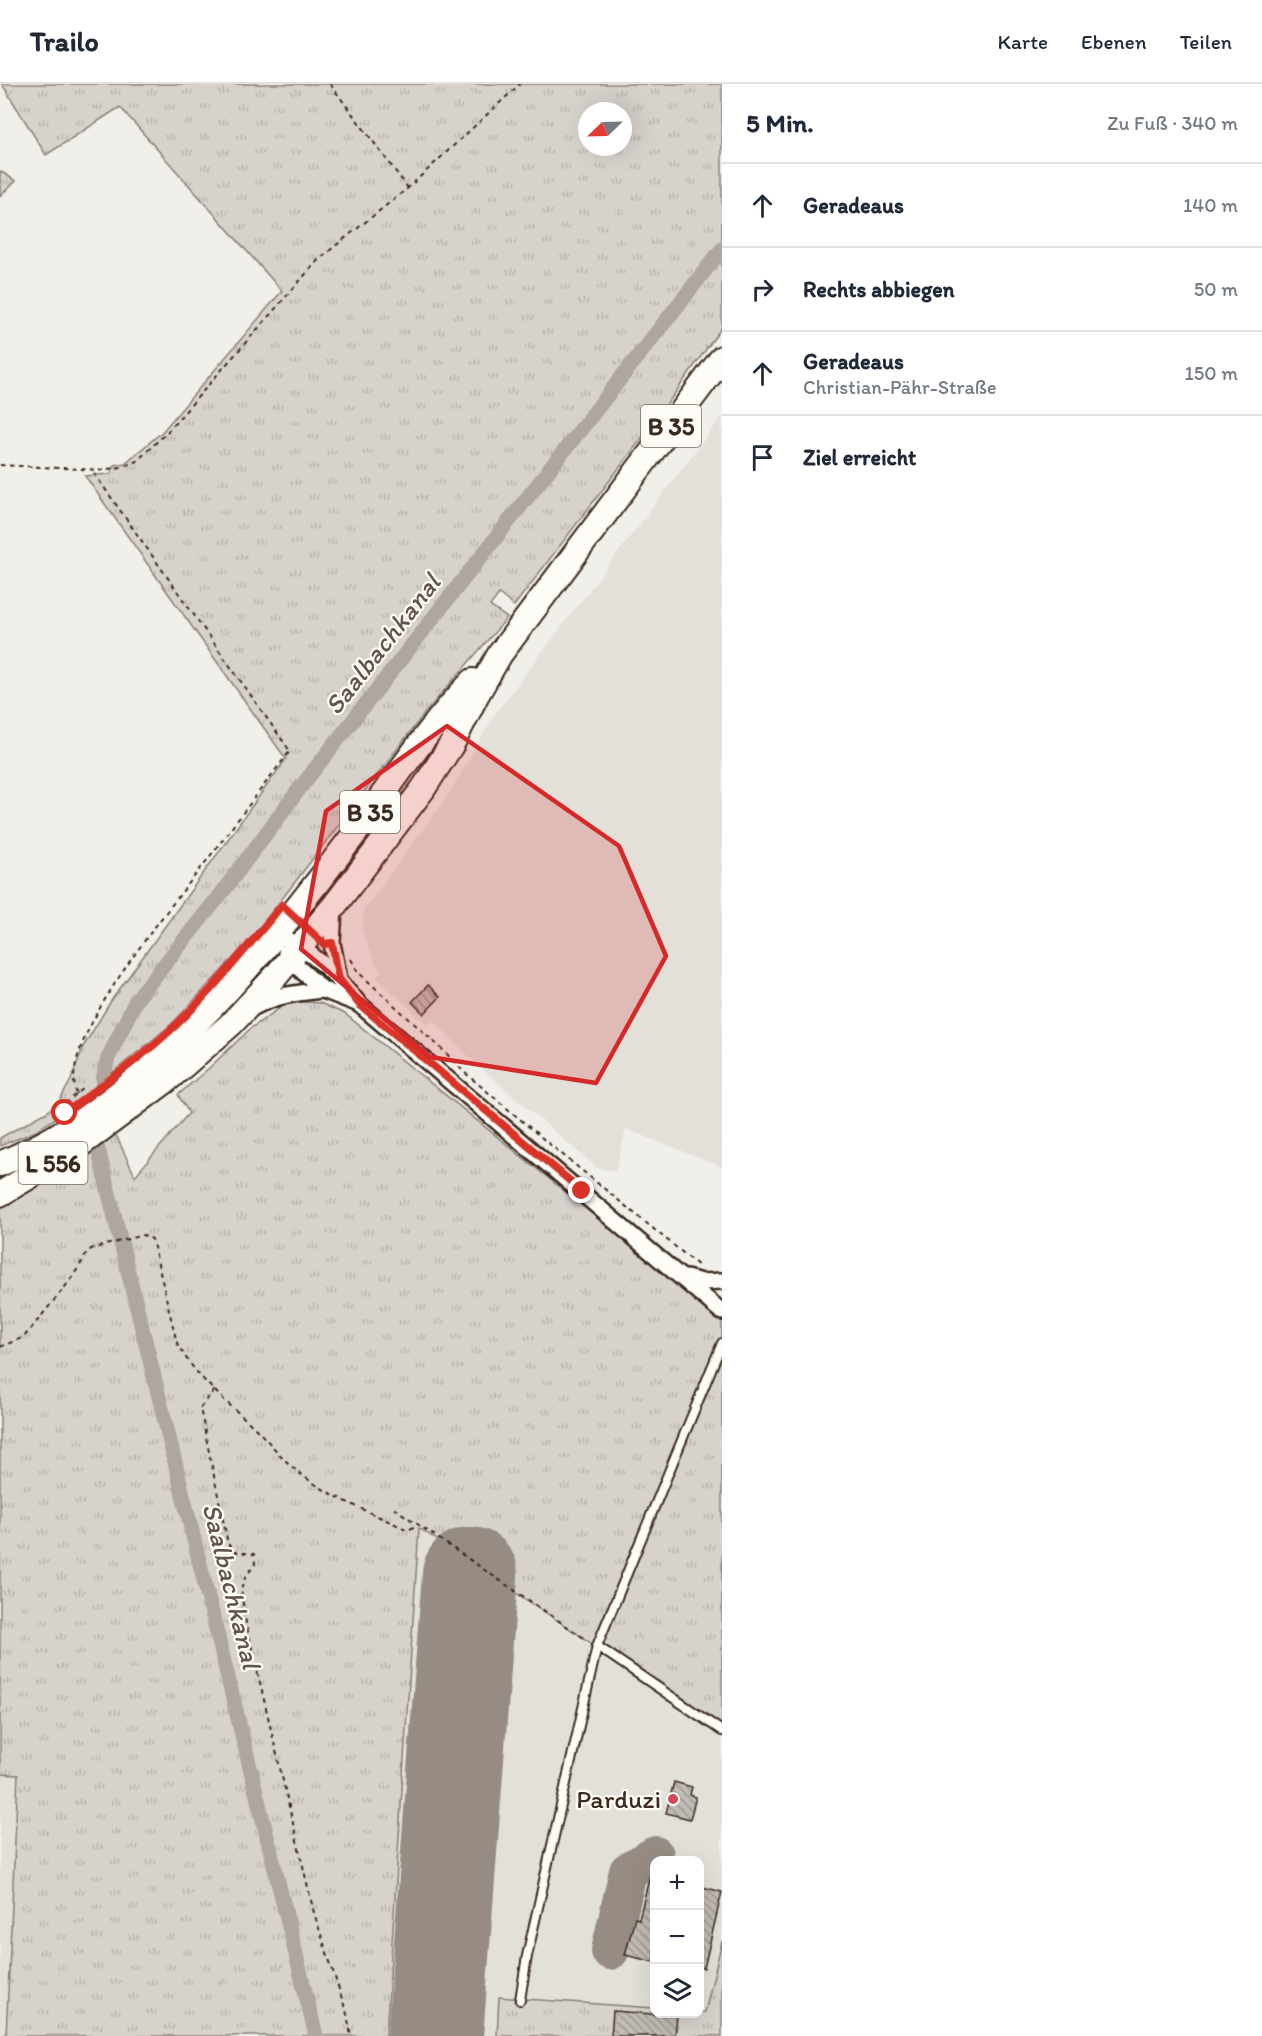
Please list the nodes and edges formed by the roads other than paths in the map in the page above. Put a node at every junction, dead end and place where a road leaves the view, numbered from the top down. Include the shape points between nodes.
1 (722, 358) edge
2 (500, 654) junction
3 (334, 906) junction
4 (277, 933) junction
5 (296, 954) junction
6 (339, 979) junction
7 (323, 990) junction
8 (359, 1004) junction
9 (241, 1013) junction
10 (0, 1164) edge
11 (0, 1194) edge
12 (683, 1277) junction
13 (722, 1281) edge
14 (722, 1312) edge
15 (722, 1344) edge
16 (597, 1646) junction
17 (722, 1731) edge
18 (520, 2000) dead end

1 - 2 main road, B 35
2 - 3 main road, B 35 via 423,789
2 - 4 main road, B 35 via 439,721
3 - 5 main road, B 35
3 - 6 street via 332,943
4 - 5 street
4 - 10 main road, L 556 via 216,1003 157,1060 54,1137
5 - 6 street via 321,961
5 - 7 street
5 - 9 main road, L 556
6 - 8 street
7 - 8 street
7 - 9 street via 290,993
8 - 12 street
9 - 11 main road, L 556 via 167,1080 104,1128 69,1154
12 - 13 street via 702,1282
12 - 14 street
15 - 16 lane
16 - 17 lane
16 - 18 lane

